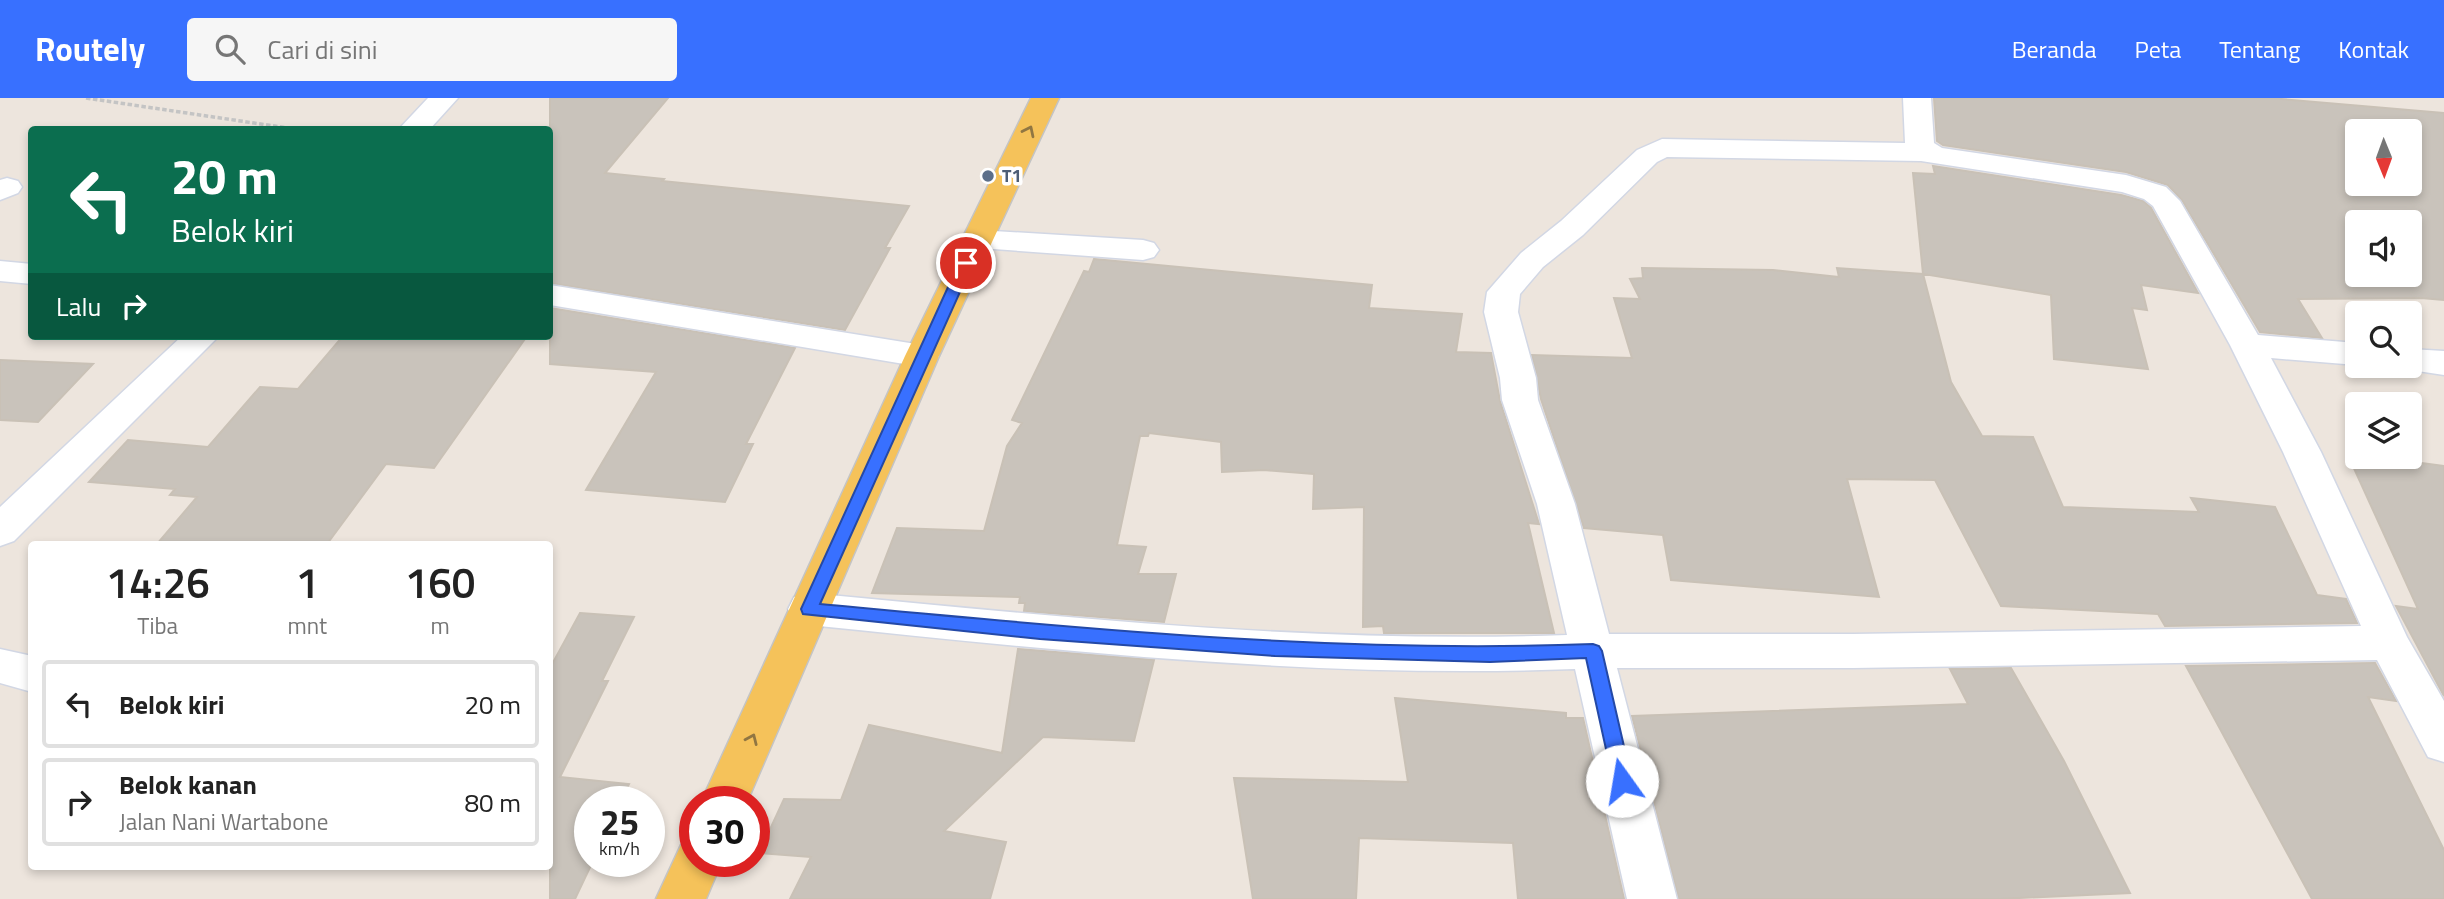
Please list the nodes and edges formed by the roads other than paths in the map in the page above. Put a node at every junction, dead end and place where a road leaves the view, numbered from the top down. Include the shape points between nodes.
1 (444, 98) edge
2 (1045, 98) edge
3 (1917, 98) edge
4 (416, 126) edge
5 (1925, 152) junction
6 (977, 240) junction
7 (1143, 250) dead end
8 (0, 271) edge
9 (28, 274) edge
10 (553, 295) edge
11 (198, 340) edge
12 (2247, 345) junction
13 (2345, 353) edge
14 (922, 356) junction
15 (2422, 361) edge
16 (2444, 363) edge
17 (0, 531) edge
18 (809, 609) junction
19 (2389, 643) junction
20 (1593, 651) junction
21 (0, 666) edge
22 (28, 673) edge
23 (2444, 743) edge
24 (731, 786) edge
25 (691, 877) edge
26 (681, 899) edge
27 (1652, 899) edge

1 - 4 street
6 -> 2 main road
3 - 5 street via 1918,138
5 - 12 street via 2126,184 2155,193 2165,201
5 - 20 street via 1662,148 1647,156 1532,260 1504,292 1501,312 1520,401 1556,504
6 - 7 street
6 - 14 main road
8 - 9 street
10 - 14 street
11 - 17 street
12 - 13 street
12 - 19 street via 2302,452
14 - 18 main road
15 - 16 street
18 - 20 street via 1275,649 1490,655
24 -> 18 main road
19 - 20 street
19 - 23 street
20 - 27 street
21 - 22 street
25 - 26 main road

